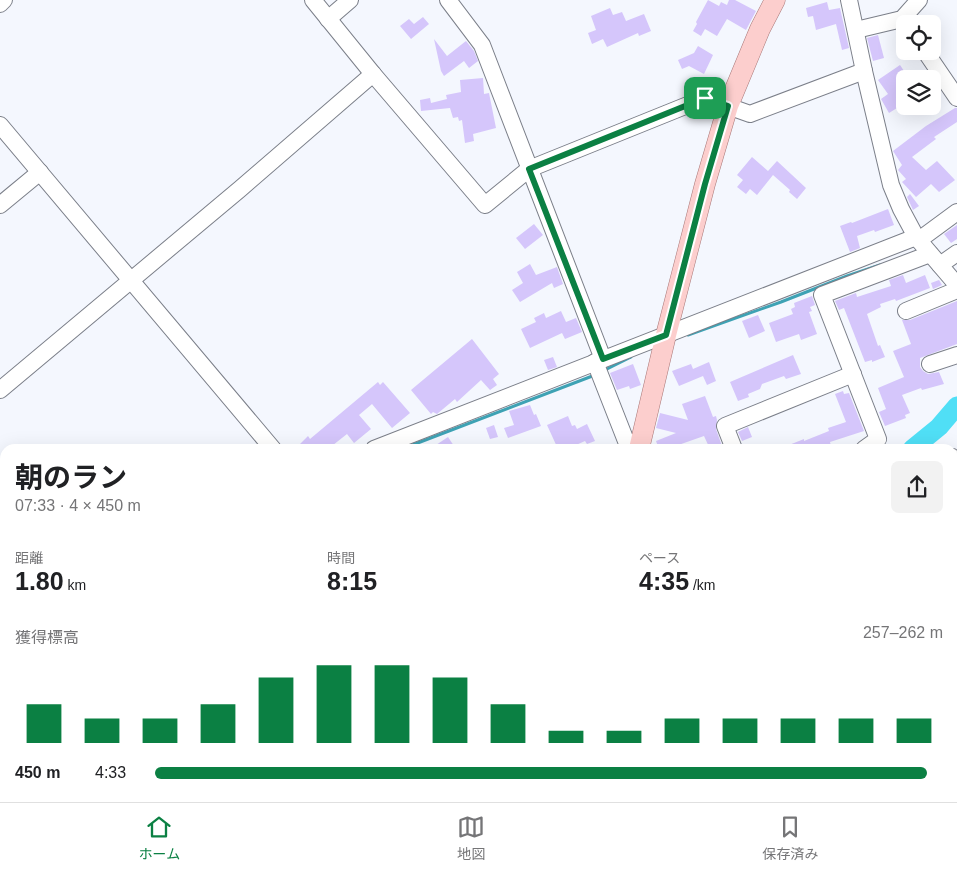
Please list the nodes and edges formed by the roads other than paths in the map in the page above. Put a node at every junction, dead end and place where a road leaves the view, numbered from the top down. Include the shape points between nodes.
1 (4, 0) edge
2 (313, 0) edge
3 (350, 0) edge
4 (448, 0) edge
5 (775, 0) edge
6 (848, 0) edge
7 (919, 0) edge
8 (0, 4) edge
9 (908, 15) edge
10 (328, 19) junction
11 (896, 22) edge
12 (856, 30) junction
13 (931, 60) edge
14 (864, 71) junction
15 (373, 74) junction
16 (957, 98) edge
17 (728, 106) junction
18 (0, 125) edge
19 (529, 169) junction
20 (40, 172) junction
21 (0, 205) edge
22 (957, 212) edge
23 (917, 239) junction
24 (957, 253) edge
25 (935, 260) junction
26 (131, 279) junction
27 (957, 285) edge
28 (957, 290) edge
29 (906, 312) dead end
30 (666, 335) junction
31 (957, 355) edge
32 (599, 361) junction
33 (930, 364) dead end
34 (853, 374) junction
35 (0, 390) edge
36 (269, 444) edge
37 (387, 444) edge
38 (634, 444) edge
39 (640, 444) edge
40 (732, 444) edge
41 (871, 444) edge

1 - 8 street
2 - 10 street
3 - 10 street
4 - 19 street via 482,45
5 - 17 main road
6 - 12 street
7 - 9 street
10 - 15 street
11 - 12 street
12 - 14 street
13 - 16 street
14 - 17 street via 750,114
14 - 23 street via 891,185
15 - 19 street via 484,205
15 - 26 street
17 - 19 street via 705,98
17 - 30 main road
18 - 20 street
19 - 32 street
20 - 21 street
20 - 26 street
22 - 23 street
23 - 25 street
23 - 30 street
24 - 25 street
25 - 27 street
25 - 34 street via 822,295
26 - 35 street
26 - 36 street
28 - 29 street
30 - 32 street
30 - 39 main road
31 - 33 street
32 - 37 street
32 - 38 street via 626,441
34 - 40 street via 725,426
34 - 41 street via 878,439

